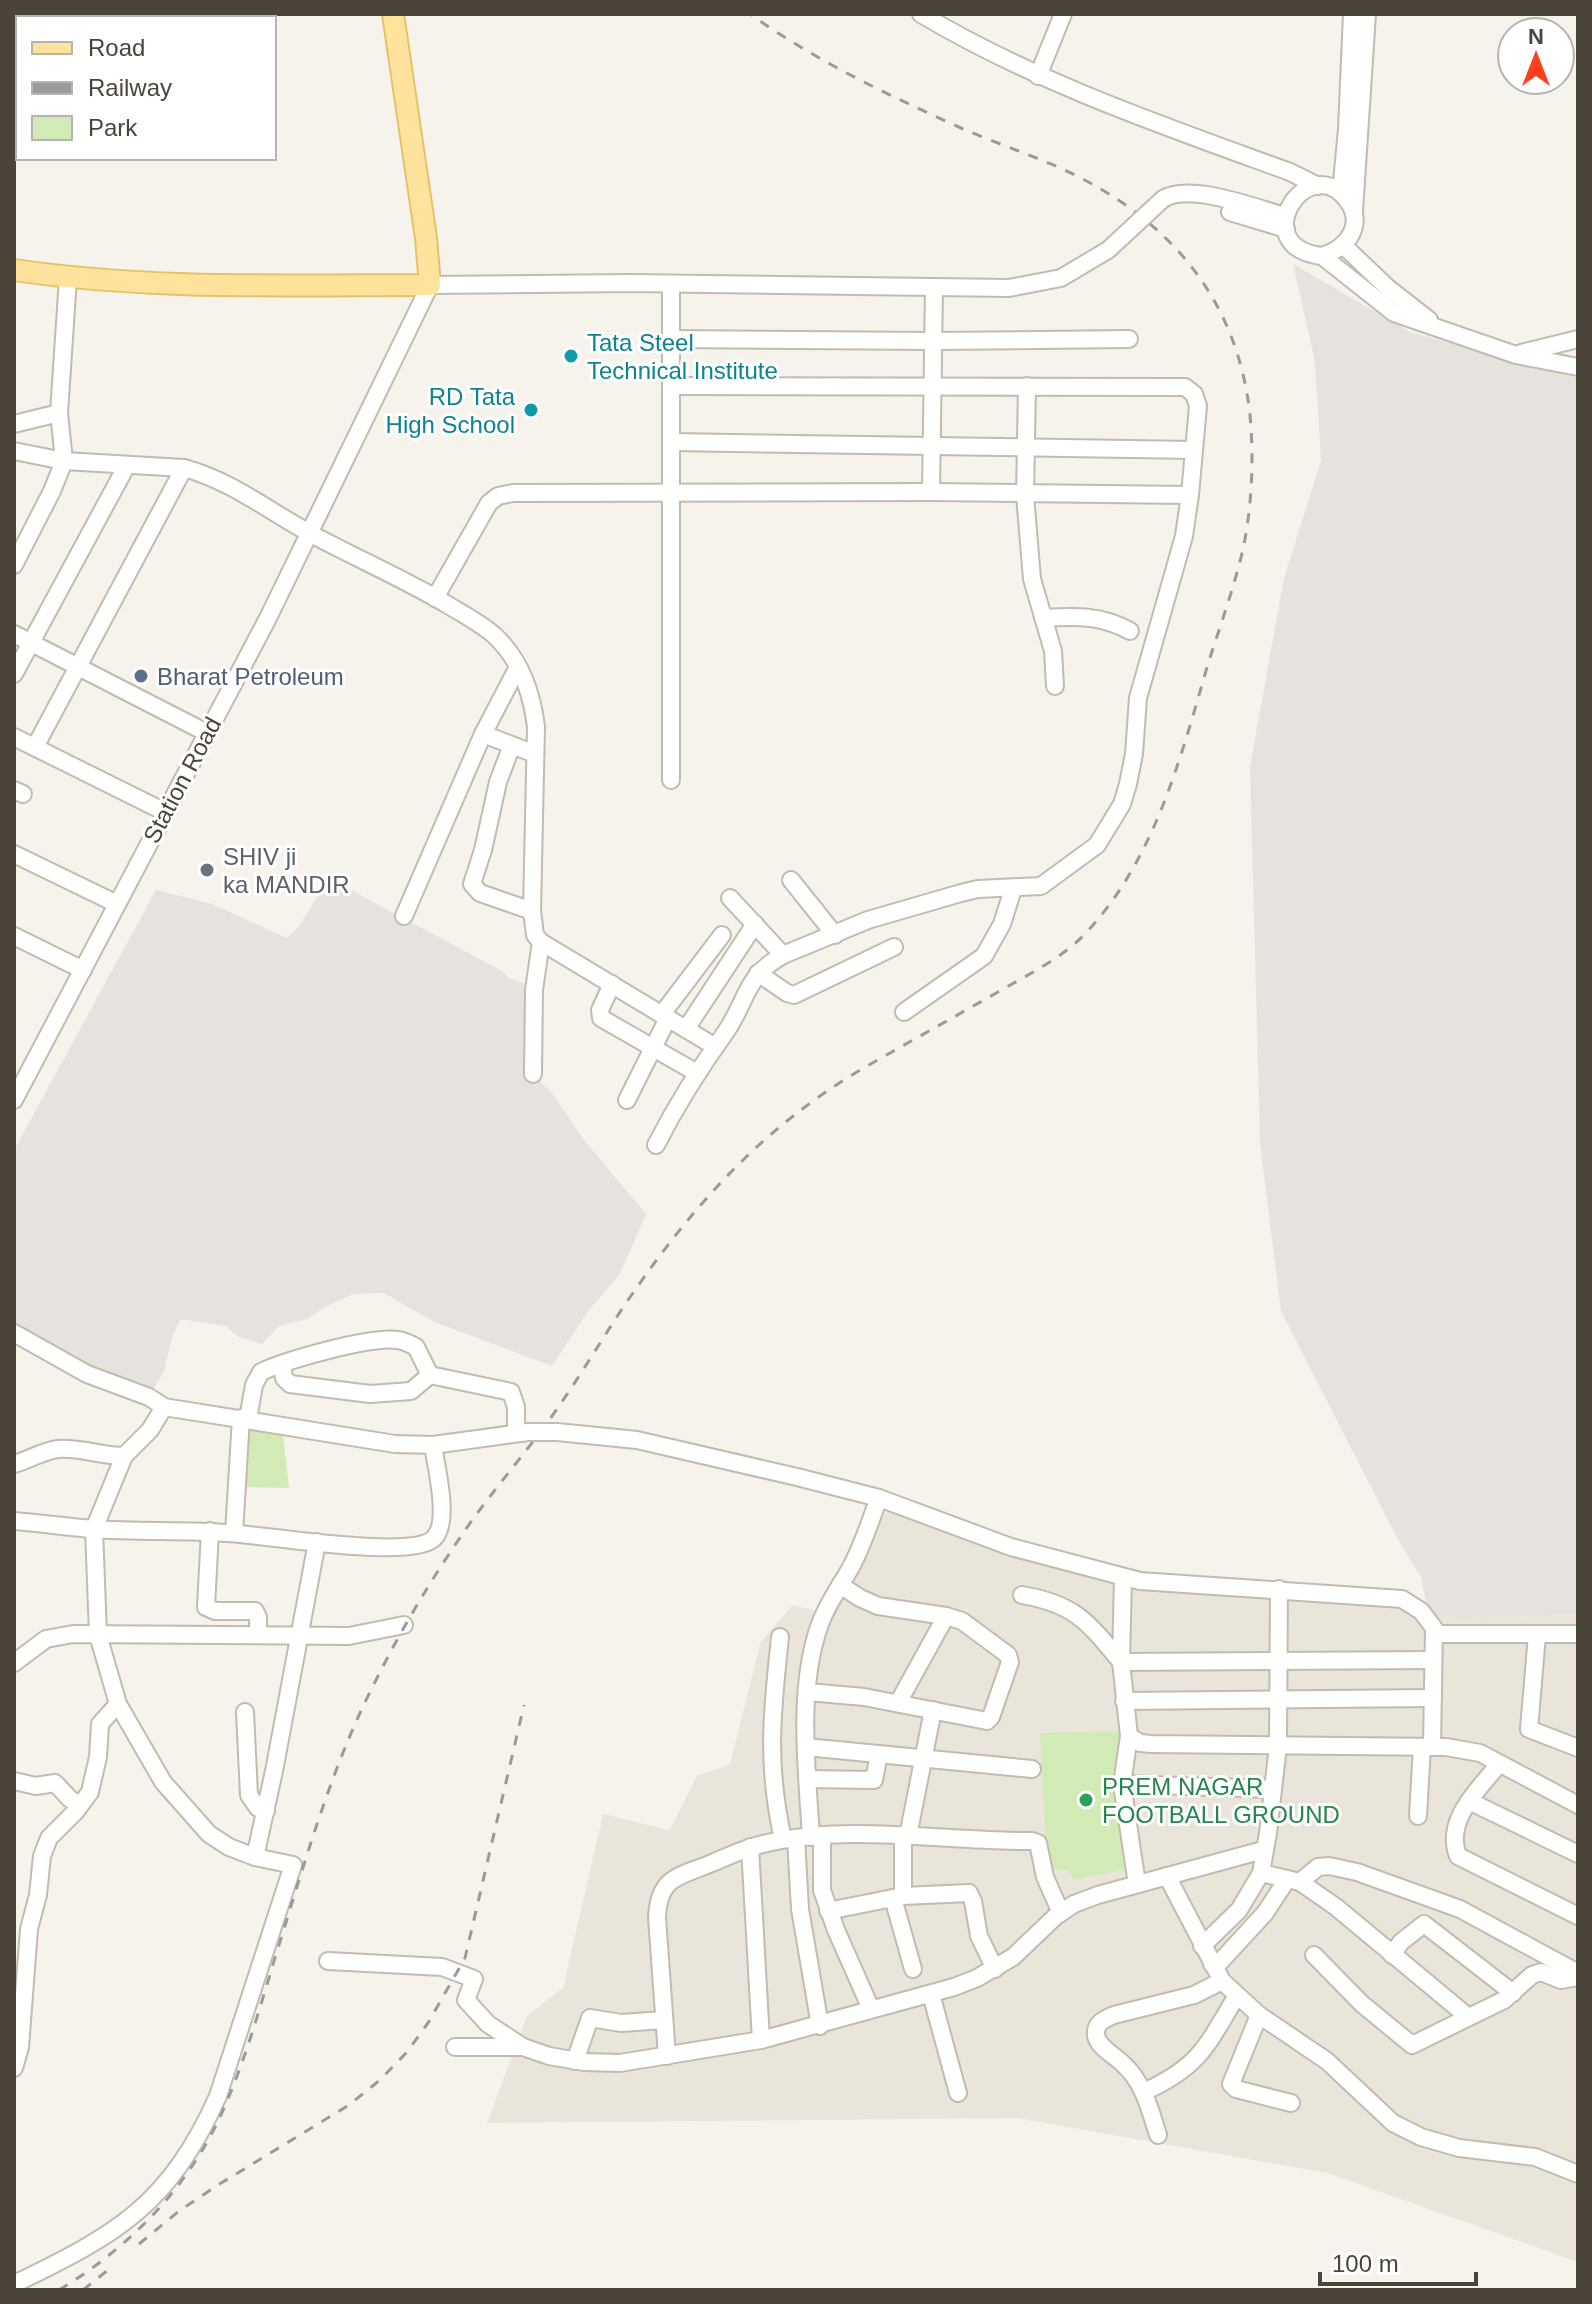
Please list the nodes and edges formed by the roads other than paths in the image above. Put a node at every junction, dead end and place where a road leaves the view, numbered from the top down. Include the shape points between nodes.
1 (393, 14) edge
2 (921, 14) edge
3 (1063, 14) edge
4 (1352, 14) edge
5 (1367, 14) edge
6 (1038, 76) junction
7 (1318, 186) junction
8 (1341, 193) junction
9 (1354, 213) junction
10 (1285, 223) junction
11 (1344, 246) junction
12 (1322, 256) junction
13 (14, 270) edge
14 (68, 278) junction
15 (671, 284) junction
16 (430, 285) junction
17 (934, 287) junction
18 (1439, 328) junction
19 (671, 339) junction
20 (1129, 339) dead end
21 (1578, 339) edge
22 (933, 341) junction
23 (1516, 355) junction
24 (1578, 367) edge
25 (933, 385) junction
26 (672, 386) junction
27 (1027, 386) junction
28 (59, 413) junction
29 (14, 424) edge
30 (672, 442) junction
31 (932, 444) junction
32 (1025, 446) junction
33 (1194, 450) junction
34 (14, 451) edge
35 (64, 461) junction
36 (127, 465) junction
37 (184, 468) junction
38 (671, 492) junction
39 (931, 492) junction
40 (1025, 495) junction
41 (1190, 495) junction
42 (311, 534) junction
43 (14, 565) edge
44 (435, 598) junction
45 (1043, 618) junction
46 (1130, 631) dead end
47 (14, 634) edge
48 (31, 643) junction
49 (77, 667) junction
50 (518, 667) junction
51 (14, 674) edge
52 (1055, 686) dead end
53 (207, 733) junction
54 (483, 734) junction
55 (14, 737) edge
56 (512, 745) junction
57 (35, 747) junction
58 (535, 754) junction
59 (671, 780) dead end
60 (165, 812) junction
61 (14, 854) edge
62 (791, 880) dead end
63 (1013, 889) junction
64 (730, 898) dead end
65 (117, 904) junction
66 (532, 911) junction
67 (404, 916) dead end
68 (755, 924) junction
69 (722, 935) dead end
70 (835, 935) junction
71 (14, 936) edge
72 (541, 942) junction
73 (894, 947) dead end
74 (783, 955) junction
75 (83, 970) junction
76 (758, 973) junction
77 (612, 984) junction
78 (904, 1012) dead end
79 (665, 1016) junction
80 (686, 1029) junction
81 (714, 1046) junction
82 (653, 1049) junction
83 (697, 1073) junction
84 (533, 1074) dead end
85 (14, 1100) edge
86 (627, 1100) dead end
87 (656, 1145) dead end
88 (14, 1333) edge
89 (282, 1364) junction
90 (430, 1375) junction
91 (164, 1407) junction
92 (245, 1418) junction
93 (522, 1432) junction
94 (433, 1445) junction
95 (124, 1456) junction
96 (14, 1464) edge
97 (879, 1498) junction
98 (14, 1521) edge
99 (94, 1529) junction
100 (210, 1531) junction
101 (234, 1533) junction
102 (317, 1542) junction
103 (1123, 1577) junction
104 (840, 1585) junction
105 (1279, 1589) junction
106 (1022, 1595) dead end
107 (946, 1616) junction
108 (404, 1625) dead end
109 (258, 1634) junction
110 (298, 1634) junction
111 (1434, 1634) junction
112 (1578, 1634) edge
113 (98, 1635) junction
114 (1537, 1635) junction
115 (780, 1637) dead end
116 (1433, 1660) junction
117 (1278, 1661) junction
118 (1121, 1662) junction
119 (14, 1663) edge
120 (808, 1692) junction
121 (1433, 1698) junction
122 (1276, 1699) junction
123 (1124, 1701) junction
124 (898, 1703) junction
125 (118, 1704) junction
126 (933, 1710) junction
127 (245, 1712) dead end
128 (1129, 1736) junction
129 (1278, 1746) junction
130 (806, 1747) junction
131 (1427, 1747) junction
132 (1578, 1748) edge
133 (879, 1754) junction
134 (922, 1758) junction
135 (1499, 1764) junction
136 (1032, 1769) dead end
137 (808, 1779) junction
138 (14, 1781) edge
139 (1122, 1784) junction
140 (1273, 1789) junction
141 (1469, 1801) junction
142 (80, 1805) junction
143 (1578, 1805) edge
144 (266, 1811) junction
145 (1418, 1816) dead end
146 (906, 1836) junction
147 (803, 1837) junction
148 (750, 1847) junction
149 (1263, 1850) junction
150 (1578, 1854) edge
151 (255, 1857) junction
152 (1261, 1873) junction
153 (1167, 1876) junction
154 (1293, 1881) junction
155 (1137, 1884) junction
156 (898, 1897) junction
157 (828, 1911) junction
158 (1061, 1913) junction
159 (1578, 1916) edge
160 (1202, 1946) junction
161 (1314, 1955) dead end
162 (1392, 1955) junction
163 (328, 1961) dead end
164 (1212, 1964) junction
165 (913, 1969) dead end
166 (995, 1969) junction
167 (1578, 1975) edge
168 (1222, 1981) junction
169 (1513, 1993) junction
170 (931, 1994) junction
171 (1236, 1997) junction
172 (871, 2009) junction
173 (1259, 2015) junction
174 (1467, 2016) junction
175 (664, 2020) junction
176 (820, 2026) junction
177 (17, 2033) edge
178 (761, 2040) junction
179 (455, 2047) dead end
180 (523, 2047) junction
181 (667, 2056) junction
182 (575, 2061) junction
183 (14, 2068) edge
184 (1144, 2092) junction
185 (958, 2093) dead end
186 (1291, 2103) dead end
187 (1158, 2135) dead end
188 (1578, 2174) edge
189 (14, 2284) edge

1 - 16 main road
2 - 6 street
3 - 6 street
4 - 8 street
5 - 9 street
6 - 7 street
7 - 8 street
7 - 10 street via 1296,195
8 - 9 street
9 - 11 street via 1355,225
10 - 12 street via 1299,249
10 - 17 street, bridge via 1176,193 1108,250 1061,278 1009,288
11 - 12 street
11 - 18 street
12 - 18 street via 1394,313
13 - 14 main road
14 - 16 main road
14 - 28 street
15 - 16 street
15 - 17 street
15 - 19 street
16 - 42 street, Station Road
17 - 22 street
18 - 23 street
19 - 22 street
19 - 26 street
20 - 22 street
21 - 23 street
22 - 25 street
23 - 24 street
25 - 26 street
25 - 27 street
25 - 31 street
26 - 30 street
27 - 32 street
27 - 33 street via 1185,387 1198,406
28 - 29 street
28 - 35 street
30 - 31 street
30 - 38 street
31 - 32 street
31 - 39 street
32 - 33 street
32 - 40 street
33 - 41 street
34 - 35 street
35 - 36 street
35 - 43 street
36 - 37 street
36 - 48 street
37 - 42 street via 231,486
37 - 49 street
38 - 39 street
38 - 44 street via 498,496
38 - 59 street
39 - 40 street
40 - 41 street
40 - 45 street via 1032,579
41 - 63 street via 1184,536 1138,698 1134,754 1122,804 1097,845 1041,886
42 - 44 street
42 - 53 street, Station Road
44 - 50 street via 493,635
45 - 46 street via 1094,616
45 - 52 street via 1053,651
47 - 48 street
48 - 49 street
48 - 51 street
49 - 53 street
49 - 57 street
50 - 54 street
50 - 58 street via 533,703
53 - 60 street, Station Road
54 - 56 street
54 - 67 street
55 - 57 street
56 - 58 street
56 - 66 street via 472,884 480,893
57 - 60 street
58 - 66 street
60 - 65 street, Station Road
61 - 65 street
62 - 70 street
63 - 70 street via 961,893 893,911
63 - 78 street via 994,943 984,956
64 - 68 street
65 - 75 street, Station Road
66 - 72 street
68 - 74 street
68 - 80 street
69 - 79 street
70 - 74 street
71 - 75 street
72 - 77 street
72 - 84 street via 534,990
73 - 76 street via 800,994 787,993
74 - 76 street
75 - 85 street, Station Road
76 - 81 street
77 - 79 street
77 - 82 street via 601,1018
79 - 80 street
79 - 82 street
80 - 81 street
81 - 83 street
82 - 83 street
82 - 86 street
83 - 87 street
88 - 91 street via 87,1374
89 - 90 street via 290,1384 344,1392 411,1391
89 - 90 street via 395,1339 416,1347
89 - 92 street via 255,1379
90 - 93 street via 511,1392
91 - 92 street
91 - 95 street
92 - 94 street via 395,1444
92 - 101 street
93 - 94 street
93 - 97 street, bridge via 637,1440
94 - 102 street via 443,1513 436,1538 407,1547
95 - 96 street via 61,1449
95 - 99 street
97 - 103 street via 1011,1547
97 - 104 street
98 - 99 street
99 - 100 street
99 - 113 street
100 - 101 street
100 - 109 street via 206,1607 255,1611
101 - 102 street
102 - 110 street
103 - 105 street
103 - 118 street
104 - 107 street via 878,1606
104 - 120 street via 814,1642
105 - 111 street via 1402,1599 1421,1611
105 - 117 street
106 - 118 street via 1079,1615
107 - 124 street
107 - 126 street via 962,1621 1008,1655 1010,1662 987,1721
108 - 110 street via 349,1636
109 - 110 street
109 - 113 street
110 - 144 street
111 - 114 street
111 - 116 street
112 - 114 street
113 - 119 street via 46,1639
113 - 125 street
114 - 132 street via 1529,1729
115 - 147 street via 771,1724 774,1800
116 - 117 street
116 - 121 street
117 - 118 street
117 - 122 street
118 - 123 street
120 - 124 street
120 - 130 street
121 - 122 street
121 - 131 street
122 - 123 street
122 - 129 street
123 - 128 street
124 - 126 street
125 - 142 street via 100,1724 95,1772
125 - 151 street via 180,1804 209,1834
126 - 134 street
127 - 144 street via 249,1795
128 - 129 street via 1140,1743
128 - 139 street
129 - 131 street
129 - 140 street
130 - 133 street
130 - 137 street
131 - 135 street via 1480,1753
131 - 145 street
133 - 134 street
133 - 137 street via 874,1780
134 - 136 street
134 - 146 street
135 - 141 street
135 - 143 street
137 - 147 street
138 - 142 street via 55,1783
139 - 140 street
139 - 155 street
140 - 149 street
141 - 150 street
141 - 159 street via 1458,1818 1458,1856
142 - 177 street via 49,1838 42,1856
144 - 151 street
146 - 147 street
146 - 156 street
146 - 158 street via 1038,1843
147 - 148 street
147 - 157 street via 820,1874
147 - 176 street via 800,1909
148 - 175 street via 664,1886 657,1917
148 - 178 street
149 - 152 street
149 - 153 street
151 - 189 street via 293,1865 202,2132 154,2199 118,2229
152 - 154 street
152 - 160 street via 1239,1910
153 - 155 street
153 - 160 street
154 - 162 street via 1336,1907
154 - 164 street via 1220,1962
154 - 167 street via 1318,1867 1357,1872 1460,1909
155 - 158 street
156 - 157 street
156 - 165 street
156 - 166 street via 969,1893 979,1936
157 - 172 street
158 - 166 street
160 - 164 street
161 - 174 street via 1412,2045
162 - 169 street via 1424,1924
162 - 174 street
163 - 180 street via 442,1967 474,1979 466,2000 488,2024
164 - 168 street
166 - 170 street
167 - 169 street via 1561,1980 1541,1972
168 - 171 street
168 - 184 street via 1194,1995 1114,2015 1097,2027 1101,2045 1134,2075
169 - 174 street
170 - 172 street
170 - 185 street
171 - 173 street
171 - 184 street via 1198,2058
172 - 176 street
173 - 186 street via 1231,2084
173 - 188 street via 1327,2061 1405,2130 1459,2148 1535,2157
175 - 181 street
175 - 182 street via 621,2023 590,2018
176 - 178 street
177 - 183 street
178 - 181 street
179 - 180 street
180 - 182 street
181 - 182 street via 620,2063
184 - 187 street

